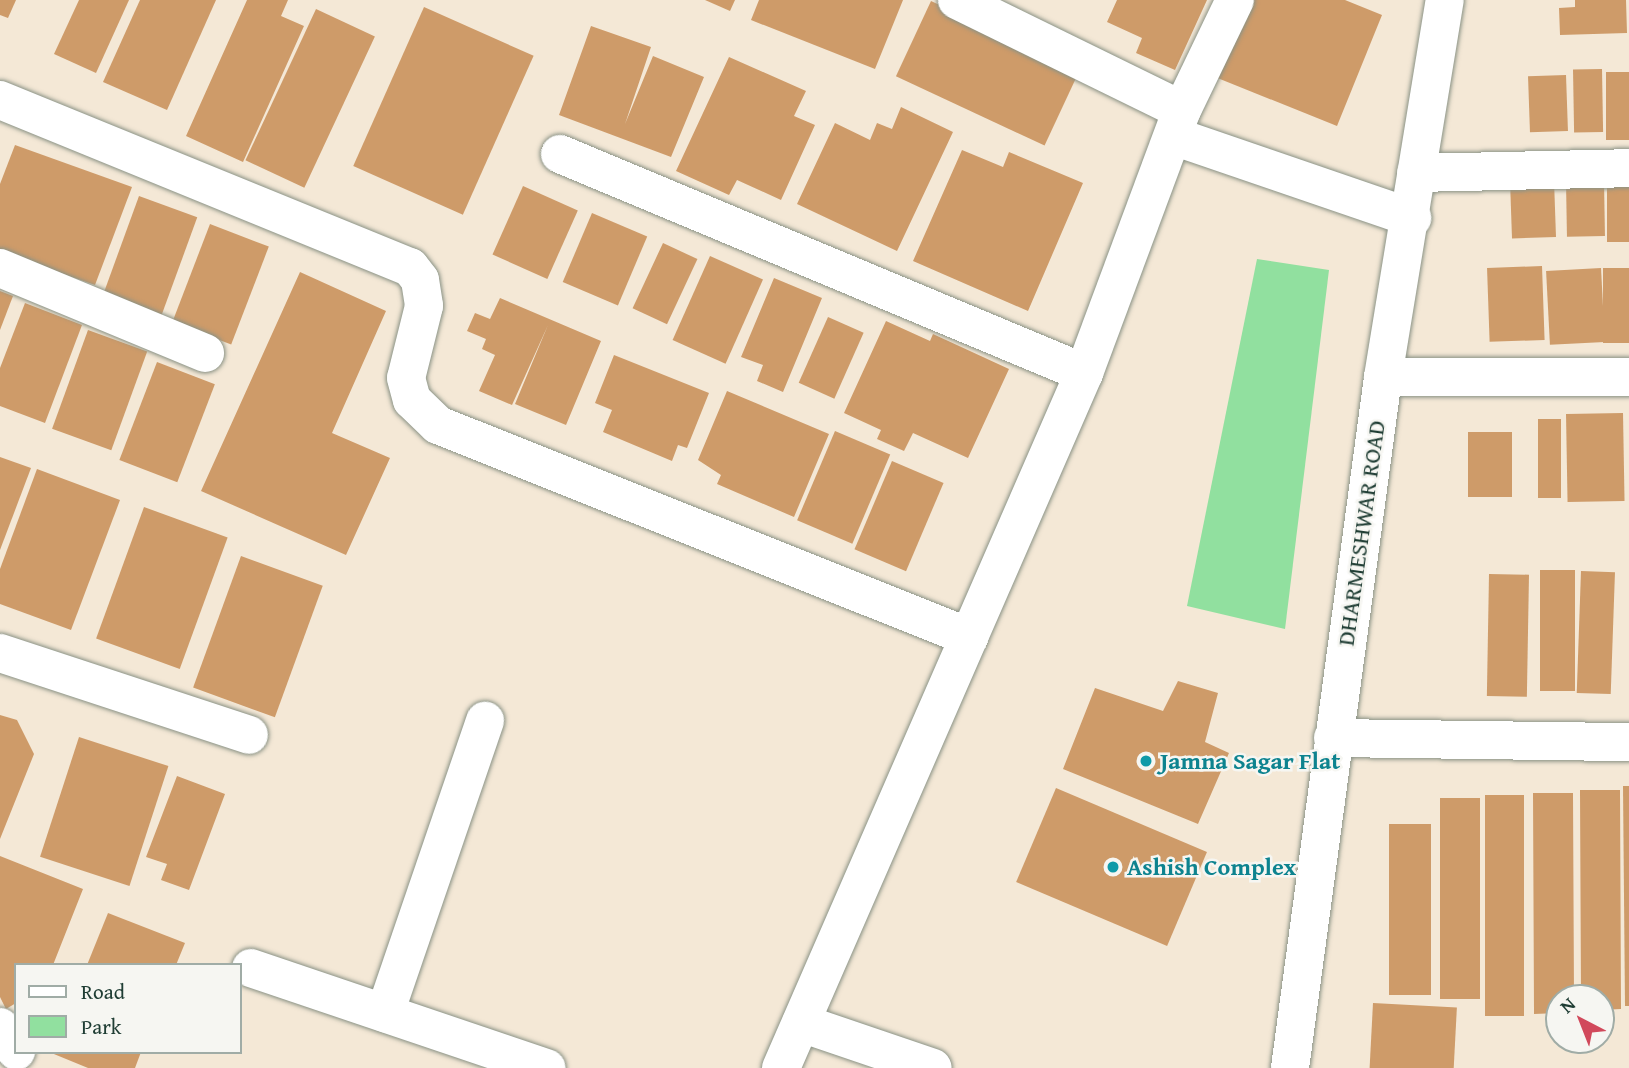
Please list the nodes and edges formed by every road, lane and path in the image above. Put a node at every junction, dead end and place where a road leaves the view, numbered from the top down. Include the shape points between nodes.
1 (957, 0) edge
2 (1236, 0) edge
3 (1445, 0) edge
4 (0, 100) edge
5 (1178, 123) junction
6 (560, 154) dead end
7 (1629, 168) edge
8 (1416, 173) junction
9 (1412, 218) junction
10 (0, 268) edge
11 (205, 353) dead end
12 (1084, 373) junction
13 (1383, 377) junction
14 (1629, 377) edge
15 (969, 637) junction
16 (0, 653) edge
17 (485, 721) dead end
18 (249, 735) dead end
19 (1333, 738) junction
20 (1629, 742) edge
21 (251, 968) dead end
22 (385, 1013) junction
23 (801, 1023) junction
24 (0, 1027) edge
25 (14, 1049) edge
26 (547, 1068) edge
27 (781, 1068) edge
28 (933, 1068) edge
29 (1290, 1068) edge

1 - 5 street
2 - 5 street
3 - 8 street, DHARMESHWAR ROAD
4 - 15 street via 410,267 421,280 424,306 406,378 412,400 438,425
5 - 9 street
5 - 12 street
6 - 12 street
7 - 8 street
8 - 9 street, DHARMESHWAR ROAD
9 - 13 street, DHARMESHWAR ROAD
10 - 11 street
12 - 15 street
13 - 14 street
13 - 19 street, DHARMESHWAR ROAD
15 - 23 street
16 - 18 street
17 - 22 street
19 - 20 street
19 - 29 street, DHARMESHWAR ROAD
21 - 22 street
22 - 26 street
23 - 27 street
23 - 28 street
24 - 25 street

